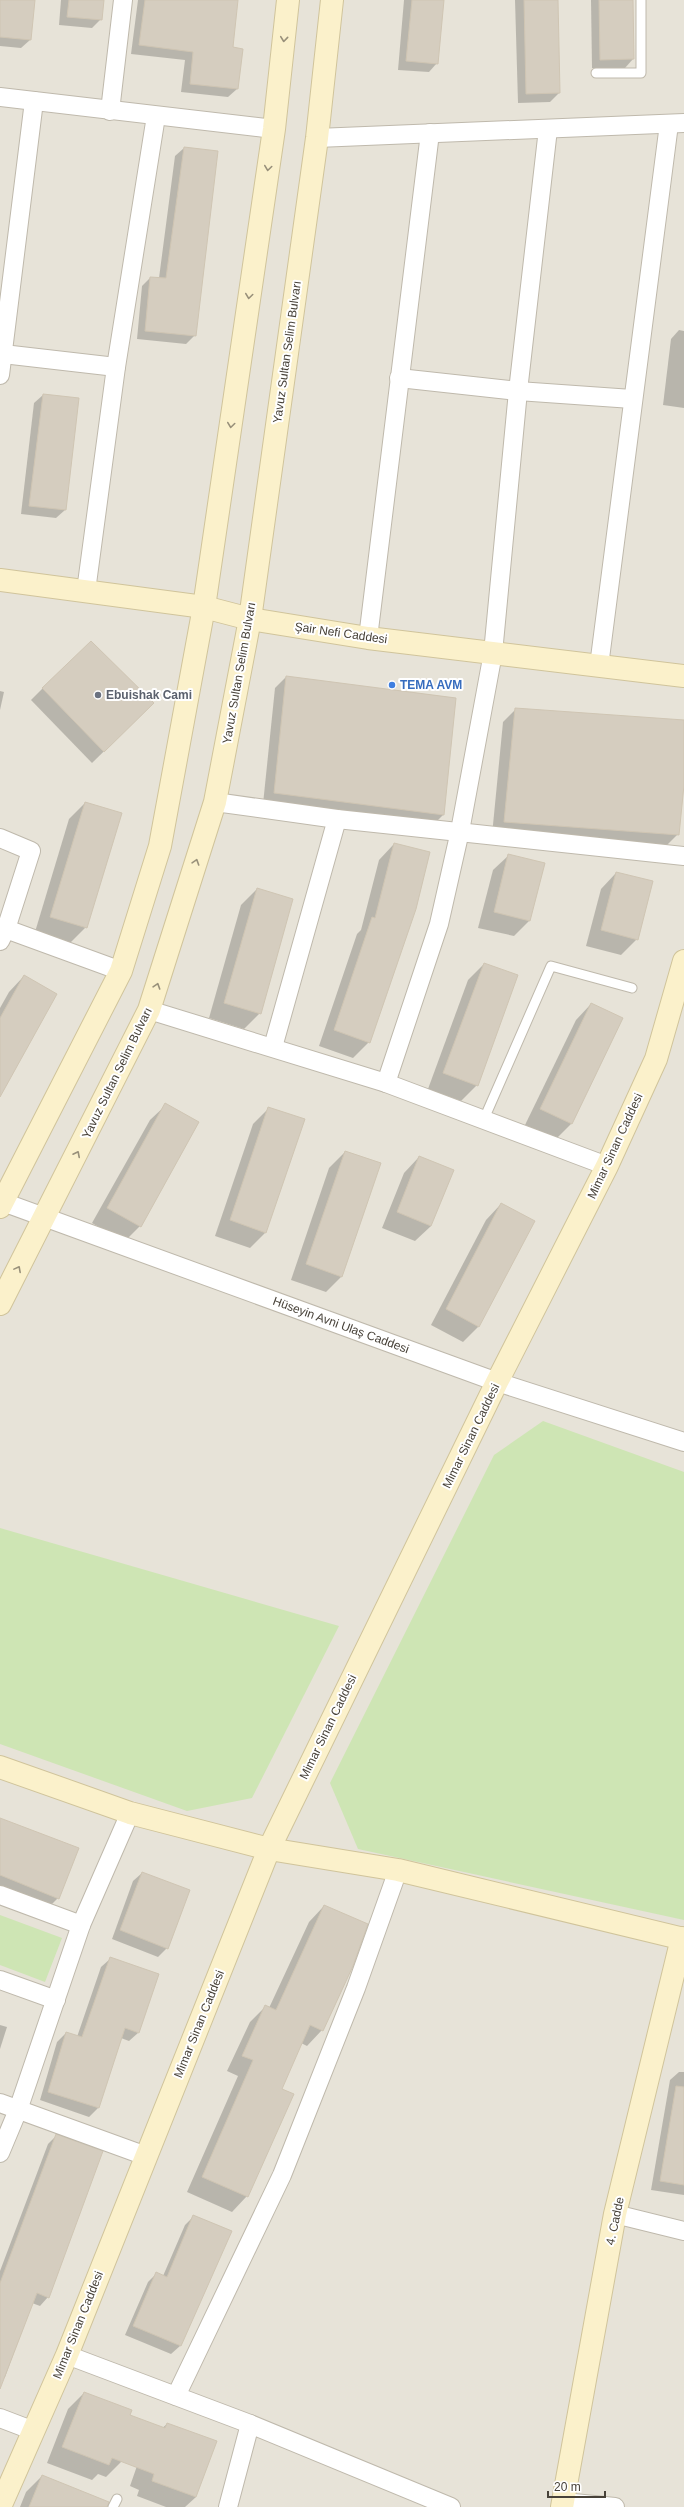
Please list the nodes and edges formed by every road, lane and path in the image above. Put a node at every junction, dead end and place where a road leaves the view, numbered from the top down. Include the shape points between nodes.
1 (123, 0) edge
2 (288, 0) edge
3 (332, 0) edge
4 (641, 0) edge
5 (596, 73) dead end
6 (0, 97) edge
7 (34, 101) junction
8 (110, 111) junction
9 (156, 116) junction
10 (677, 124) edge
11 (274, 129) junction
12 (548, 129) junction
13 (430, 133) junction
14 (317, 138) junction
15 (5, 307) edge
16 (3, 354) junction
17 (116, 367) junction
18 (0, 375) edge
19 (398, 378) junction
20 (518, 391) junction
21 (632, 399) junction
22 (0, 580) edge
23 (86, 591) junction
24 (204, 607) junction
25 (250, 619) junction
26 (368, 638) junction
27 (493, 653) junction
28 (598, 666) junction
29 (684, 676) edge
30 (215, 802) junction
31 (337, 819) junction
32 (460, 831) junction
33 (0, 838) edge
34 (684, 856) edge
35 (3, 935) edge
36 (684, 960) edge
37 (121, 971) junction
38 (632, 988) dead end
39 (149, 1010) junction
40 (272, 1047) junction
41 (386, 1083) junction
42 (484, 1119) junction
43 (607, 1166) junction
44 (1, 1203) edge
45 (45, 1218) junction
46 (0, 1304) edge
47 (497, 1382) junction
48 (684, 1442) edge
49 (0, 1767) edge
50 (130, 1813) junction
51 (269, 1849) junction
52 (398, 1870) junction
53 (0, 1895) edge
54 (81, 1925) junction
55 (683, 1938) edge
56 (0, 1980) edge
57 (56, 2000) junction
58 (0, 2103) edge
59 (18, 2110) junction
60 (0, 2153) edge
61 (146, 2156) junction
62 (615, 2214) junction
63 (684, 2231) edge
64 (67, 2355) junction
65 (176, 2396) junction
66 (0, 2418) edge
67 (250, 2424) junction
68 (34, 2431) junction
69 (433, 2503) edge
70 (563, 2504) edge
71 (0, 2507) edge
72 (228, 2507) edge
73 (451, 2507) edge
74 (615, 2507) edge

1 - 8 street
2 -> 11 main road
3 - 14 main road, Yavuz Sultan Selim Bulvarı
4 - 5 lane via 641,73
6 - 7 street
7 - 8 street
7 - 15 street
8 - 9 street
9 - 11 street
9 - 17 street
10 - 12 street
10 - 21 street
11 -> 24 main road
12 - 13 street
12 - 20 street
13 - 14 street
13 - 19 street
14 - 25 main road, Yavuz Sultan Selim Bulvarı
15 - 16 street
16 - 17 street
16 - 18 street
17 - 23 street
19 - 20 street
19 - 26 street
20 - 21 street
20 - 27 street
21 - 28 street
22 - 23 main road, Şair Nefi Caddesi
23 - 24 main road, Şair Nefi Caddesi
24 - 25 main road, Şair Nefi Caddesi
24 - 37 main road via 160,846
25 - 26 main road, Şair Nefi Caddesi
25 - 30 main road, Yavuz Sultan Selim Bulvarı
26 - 27 main road, Şair Nefi Caddesi
27 - 28 main road, Şair Nefi Caddesi
27 - 32 street
28 - 29 main road, Şair Nefi Caddesi
30 - 31 street
39 -> 30 main road, Yavuz Sultan Selim Bulvarı
31 - 32 street
31 - 40 street
32 - 34 street
32 - 41 street via 439,924
33 - 35 street via 31,851
35 - 37 street
36 - 43 main road, Mimar Sinan Caddesi via 656,1059
37 - 44 main road
38 - 42 lane via 551,966
39 - 40 street
45 -> 39 main road, Yavuz Sultan Selim Bulvarı
40 - 41 street
41 - 42 street
42 - 43 street
43 - 47 main road, Mimar Sinan Caddesi
44 - 45 street, Hüseyin Avni Ulaş Caddesi
46 -> 45 main road, Yavuz Sultan Selim Bulvarı
45 - 47 street, Hüseyin Avni Ulaş Caddesi
47 - 48 street, Hüseyin Avni Ulaş Caddesi
47 - 51 main road, Mimar Sinan Caddesi
49 - 50 main road
50 - 51 main road
50 - 54 street
51 - 52 main road
51 - 61 main road, Mimar Sinan Caddesi
52 - 55 main road
52 - 65 street via 356,1988 282,2175
53 - 54 street
54 - 57 street
55 - 62 main road, 4. Cadde
56 - 57 street
57 - 59 street
58 - 59 street
59 - 60 street
59 - 61 street
61 - 64 main road, Mimar Sinan Caddesi
62 - 63 street
62 - 70 main road, 4. Cadde
64 - 65 street
64 - 68 main road, Mimar Sinan Caddesi
65 - 67 street
66 - 68 street
67 - 69 street
67 - 72 street
68 - 71 main road, Mimar Sinan Caddesi
69 - 73 street
70 - 74 street

